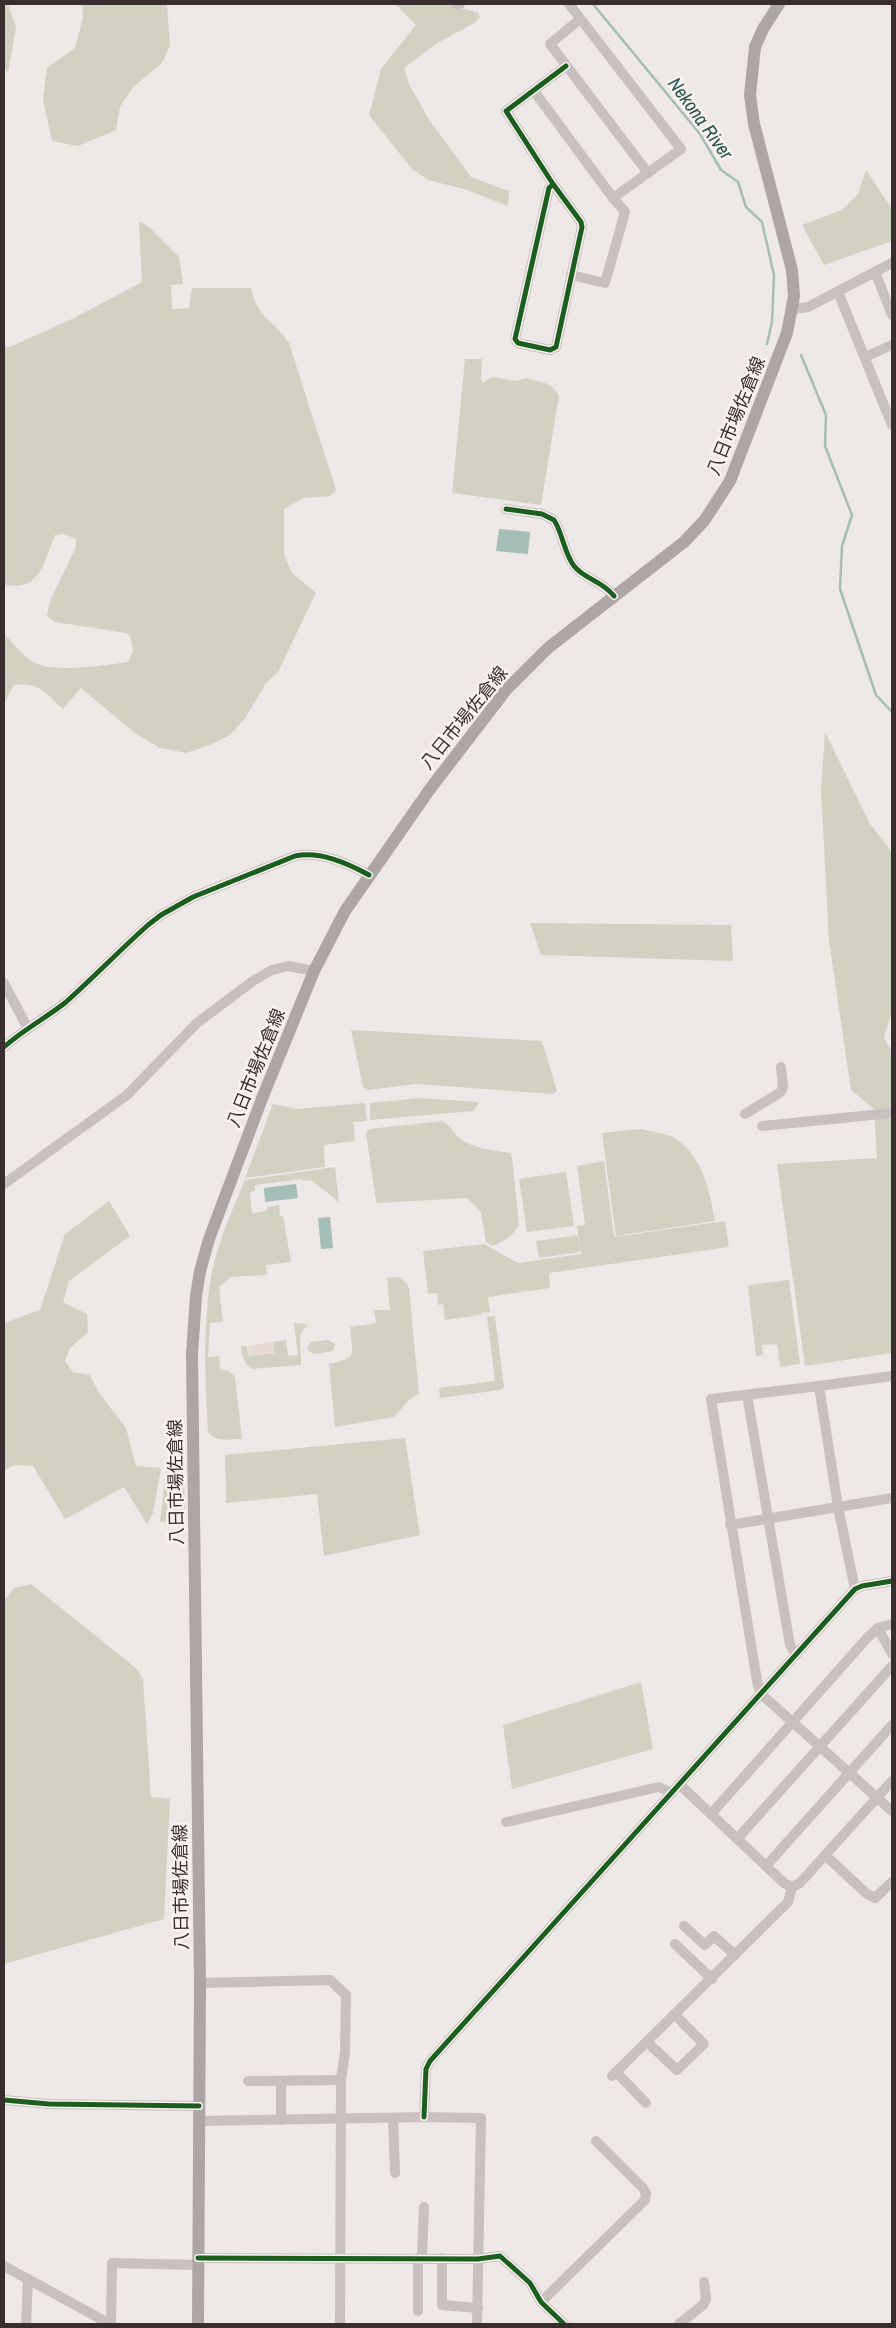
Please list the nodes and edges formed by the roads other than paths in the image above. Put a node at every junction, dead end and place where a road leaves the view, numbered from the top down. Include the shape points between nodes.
1 (570, 4) edge
2 (779, 4) edge
3 (580, 19) junction
4 (566, 66) junction
5 (534, 91) junction
6 (648, 174) junction
7 (552, 184) junction
8 (613, 198) junction
9 (892, 263) edge
10 (875, 272) junction
11 (571, 275) junction
12 (838, 292) junction
13 (793, 308) junction
14 (892, 315) edge
15 (892, 345) edge
16 (865, 358) junction
17 (892, 425) edge
18 (506, 509) dead end
19 (614, 596) junction
20 (369, 875) junction
21 (314, 971) junction
22 (4, 983) edge
23 (27, 1027) junction
24 (4, 1047) edge
25 (781, 1067) dead end
26 (892, 1113) edge
27 (745, 1114) dead end
28 (762, 1126) dead end
29 (4, 1184) edge
30 (892, 1376) edge
31 (819, 1386) junction
32 (747, 1394) junction
33 (892, 1498) edge
34 (838, 1507) junction
35 (768, 1519) junction
36 (730, 1525) junction
37 (892, 1581) edge
38 (855, 1589) junction
39 (892, 1624) edge
40 (878, 1628) junction
41 (892, 1654) edge
42 (796, 1655) junction
43 (892, 1666) edge
44 (760, 1694) junction
45 (791, 1722) junction
46 (892, 1725) edge
47 (821, 1747) junction
48 (850, 1772) junction
49 (892, 1781) edge
50 (680, 1784) junction
51 (672, 1793) junction
52 (878, 1798) junction
53 (892, 1811) edge
54 (711, 1814) junction
55 (506, 1822) dead end
56 (737, 1839) junction
57 (825, 1855) junction
58 (766, 1866) junction
59 (892, 1882) edge
60 (792, 1887) junction
61 (684, 1926) dead end
62 (675, 1944) dead end
63 (735, 1955) junction
64 (712, 1979) junction
65 (200, 1983) junction
66 (675, 2015) junction
67 (647, 2042) junction
68 (341, 2080) junction
69 (248, 2081) dead end
70 (281, 2082) junction
71 (4, 2100) edge
72 (646, 2103) dead end
73 (199, 2106) junction
74 (424, 2117) junction
75 (393, 2118) junction
76 (281, 2120) junction
77 (341, 2120) junction
78 (199, 2121) junction
79 (596, 2141) dead end
80 (395, 2173) dead end
81 (424, 2207) dead end
82 (341, 2257) junction
83 (420, 2258) junction
84 (442, 2258) junction
85 (478, 2258) junction
86 (198, 2261) junction
87 (4, 2266) edge
88 (28, 2279) junction
89 (704, 2282) dead end
90 (541, 2302) junction
91 (478, 2308) junction
92 (418, 2311) dead end
93 (26, 2324) edge
94 (110, 2324) edge
95 (198, 2324) edge
96 (340, 2324) edge
97 (477, 2324) edge
98 (564, 2324) edge
99 (679, 2324) edge

1 - 3 street
2 - 13 main road, 八日市場佐倉線 via 762,29 755,47 750,95 754,124 792,270
3 - 4 street via 550,44
3 - 6 street via 681,148
4 - 5 street
4 - 6 street
5 - 7 street via 506,111
5 - 8 street
6 - 8 street
7 - 11 street via 581,222
7 - 11 street via 518,329 518,343 550,350 556,347
8 - 11 street via 625,212 605,283
9 - 10 street
10 - 12 street
10 - 14 street
12 - 13 street via 808,307
12 - 16 street
13 - 19 main road, 八日市場佐倉線 via 782,348 741,456 718,503 684,542
15 - 16 street
16 - 17 street
18 - 19 street via 542,514 554,520 575,568 598,581
19 - 20 main road, 八日市場佐倉線 via 548,648 506,690
20 - 21 main road, 八日市場佐倉線 via 337,924
20 - 23 street via 349,864 304,854 193,898 154,920 67,1000
21 - 29 street via 288,966 272,970 253,981 197,1022 126,1095
21 - 65 main road, 八日市場佐倉線 via 209,1239 200,1271 194,1316
22 - 23 street
23 - 24 street
25 - 27 street via 781,1092
26 - 28 street
30 - 31 street
31 - 32 street
31 - 34 street
32 - 35 street
32 - 36 street via 711,1399
33 - 34 street
34 - 35 street
34 - 38 street
35 - 36 street
35 - 42 street via 790,1645
36 - 44 street
37 - 38 street
38 - 42 street
39 - 40 street
40 - 41 street
40 - 45 street
42 - 44 street
43 - 47 street
44 - 45 street
44 - 50 street
45 - 47 street
45 - 54 street
46 - 48 street
47 - 48 street
47 - 56 street
48 - 52 street
48 - 58 street
49 - 52 street
50 - 51 street
50 - 54 street
51 - 55 street via 659,1787
51 - 74 street via 430,2061 426,2069
52 - 53 street
52 - 57 street
54 - 56 street
56 - 58 street
57 - 59 street via 874,1898
57 - 60 street via 800,1883
58 - 60 street
60 - 63 street via 788,1902
61 - 63 street via 705,1945 714,1936
62 - 64 street
63 - 64 street
64 - 66 street
65 - 68 street via 330,1980 335,1983 346,1995
65 - 73 main road, 八日市場佐倉線
66 - 67 street
66 - 67 street via 704,2044 677,2070
67 - 72 street via 614,2074
68 - 70 street
68 - 77 street
69 - 70 street
70 - 76 street
71 - 73 street via 49,2104
73 - 78 main road, 八日市場佐倉線
74 - 75 street
74 - 85 street via 481,2118
75 - 77 street
75 - 80 street
76 - 77 street
76 - 78 street
77 - 82 street
78 - 86 main road, 八日市場佐倉線
79 - 90 street via 643,2188 646,2200
81 - 83 street
82 - 83 street
82 - 86 street
82 - 96 street
83 - 84 street
83 - 92 street
84 - 85 street
84 - 91 street via 442,2305
85 - 90 street via 500,2256 530,2283
85 - 91 street
86 - 94 street via 112,2263
86 - 95 main road, 八日市場佐倉線
87 - 88 street
88 - 93 street
88 - 94 street
89 - 99 street via 706,2298 703,2304
90 - 98 street
91 - 97 street

